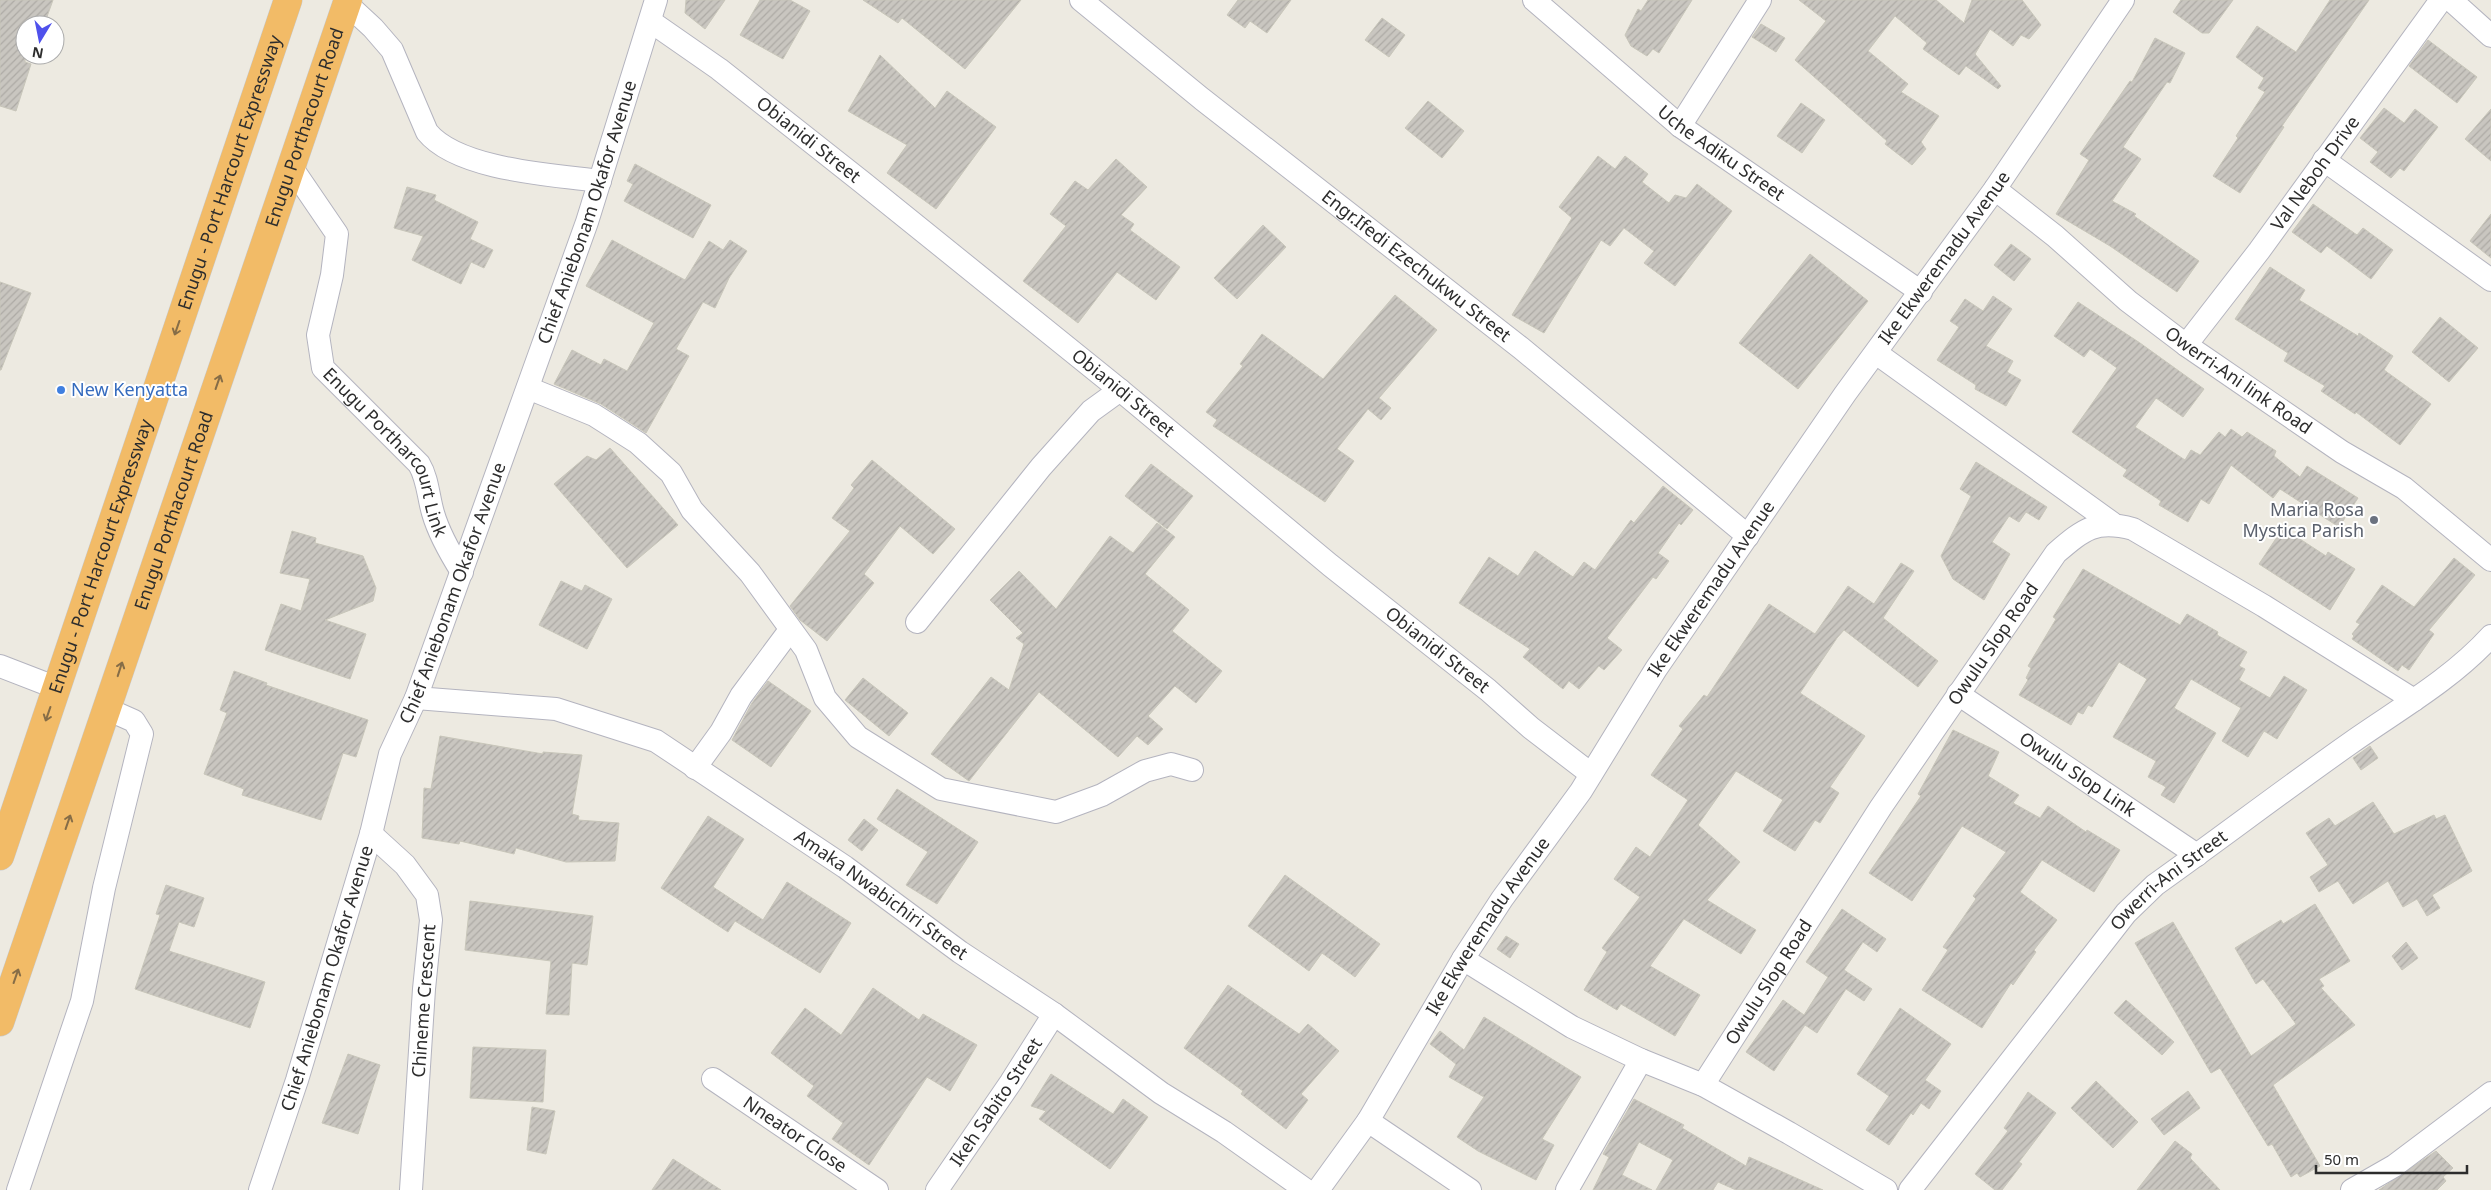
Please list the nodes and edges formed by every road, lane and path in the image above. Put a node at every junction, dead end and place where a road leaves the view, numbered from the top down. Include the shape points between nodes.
1 (288, 0) edge
2 (1081, 0) edge
3 (1534, 0) edge
4 (1760, 0) edge
5 (2123, 0) edge
6 (2441, 0) edge
7 (2452, 0) edge
8 (348, 2) edge
9 (653, 10) edge
10 (2491, 36) edge
11 (1680, 126) junction
12 (2324, 160) junction
13 (292, 168) junction
14 (600, 181) junction
15 (1995, 189) junction
16 (2491, 280) edge
17 (1921, 292) junction
18 (2186, 345) junction
19 (1876, 353) junction
20 (528, 388) junction
21 (1120, 390) junction
22 (2112, 523) junction
23 (1748, 536) junction
24 (2491, 560) edge
25 (462, 572) junction
26 (917, 622) dead end
27 (790, 630) junction
28 (2487, 650) edge
29 (0, 666) edge
30 (57, 688) junction
31 (1958, 694) junction
32 (416, 698) junction
33 (2414, 700) junction
34 (107, 709) junction
35 (696, 768) junction
36 (1192, 770) dead end
37 (1591, 774) junction
38 (371, 834) junction
39 (2197, 855) junction
40 (0, 856) edge
41 (1463, 959) junction
42 (1054, 1014) junction
43 (0, 1022) edge
44 (1641, 1060) junction
45 (713, 1079) dead end
46 (1703, 1085) junction
47 (2491, 1093) edge
48 (1368, 1121) junction
49 (18, 1190) edge
50 (260, 1190) edge
51 (411, 1190) edge
52 (877, 1190) edge
53 (937, 1190) edge
54 (1306, 1190) edge
55 (1318, 1190) edge
56 (1470, 1190) edge
57 (1567, 1190) edge
58 (1886, 1190) edge
59 (1910, 1190) edge
60 (2352, 1190) edge

1 -> 30 highway, Enugu - Port Harcourt Expressway
2 - 23 street, Engr.Ifedi Ezechukwu Street via 1202,99 1521,348
3 - 11 street, Uche Adiku Street
4 - 11 street
5 - 15 street, Ike Ekweremadu Avenue
6 - 12 street, Val Neboh Drive
7 - 10 street
8 - 13 highway, Enugu Porthacourt Road
8 - 14 street via 392,50 427,132 437,142 490,165
9 - 14 street, Chief Aniebonam Okafor Avenue
9 - 21 street, Obianidi Street via 719,68
11 - 17 street, Uche Adiku Street
12 - 16 street
12 - 18 street, Val Neboh Drive
13 - 25 street, Enugu Portharcourt Link via 337,234 332,275 318,335 322,368 419,464 424,472 433,514 448,550
34 -> 13 highway, Enugu Porthacourt Road
14 - 20 street, Chief Aniebonam Okafor Avenue
15 - 17 street, Ike Ekweremadu Avenue
15 - 18 street, Owerri-Ani link Road via 2055,236 2128,301
17 - 19 street, Ike Ekweremadu Avenue
18 - 24 street, Owerri-Ani link Road via 2342,452 2404,488
19 - 22 street
19 - 23 street, Ike Ekweremadu Avenue
20 - 25 street, Chief Aniebonam Okafor Avenue
20 - 27 street via 594,415 638,443 671,473 692,510 750,573
21 - 26 street via 1091,411 1047,460
21 - 37 street, Obianidi Street via 1330,565
22 - 31 street, Owulu Slop Road via 2091,527 2056,553
22 - 33 street via 2133,529
23 - 37 street, Ike Ekweremadu Avenue via 1656,669
25 - 32 street, Chief Aniebonam Okafor Avenue
27 - 35 street via 741,696
27 - 36 street via 806,650 825,698 858,737 941,789 1056,812 1102,795 1145,771 1171,764
28 - 33 street, Owerri-Ani Street
29 - 30 street
30 -> 40 highway, Enugu - Port Harcourt Expressway
31 - 39 street, Owulu Slop Link
31 - 46 street, Owulu Slop Road
32 - 35 street, Amaka Nwabichiri Street via 556,709 656,741
32 - 38 street, Chief Aniebonam Okafor Avenue via 390,754
33 - 39 street, Owerri-Ani Street via 2352,741
43 -> 34 highway, Enugu Porthacourt Road
34 - 49 street via 134,721 142,734 104,888 82,1001
35 - 42 street, Amaka Nwabichiri Street via 845,867 960,952
37 - 41 street, Ike Ekweremadu Avenue
38 - 50 street, Chief Aniebonam Okafor Avenue via 297,1080
38 - 51 street, Chineme Crescent via 405,865 427,895 431,920
39 - 59 street, Owerri-Ani Street via 2155,885 2126,913
41 - 44 street via 1572,1027
41 - 48 street, Ike Ekweremadu Avenue
42 - 53 street, Ikeh Sabito Street via 1012,1082
42 - 54 street, Amaka Nwabichiri Street via 1162,1093
44 - 46 street
44 - 57 street
45 - 52 street, Nneator Close
46 - 58 street
47 - 60 street via 2394,1166
48 - 55 street, Ike Ekweremadu Avenue
48 - 56 street

